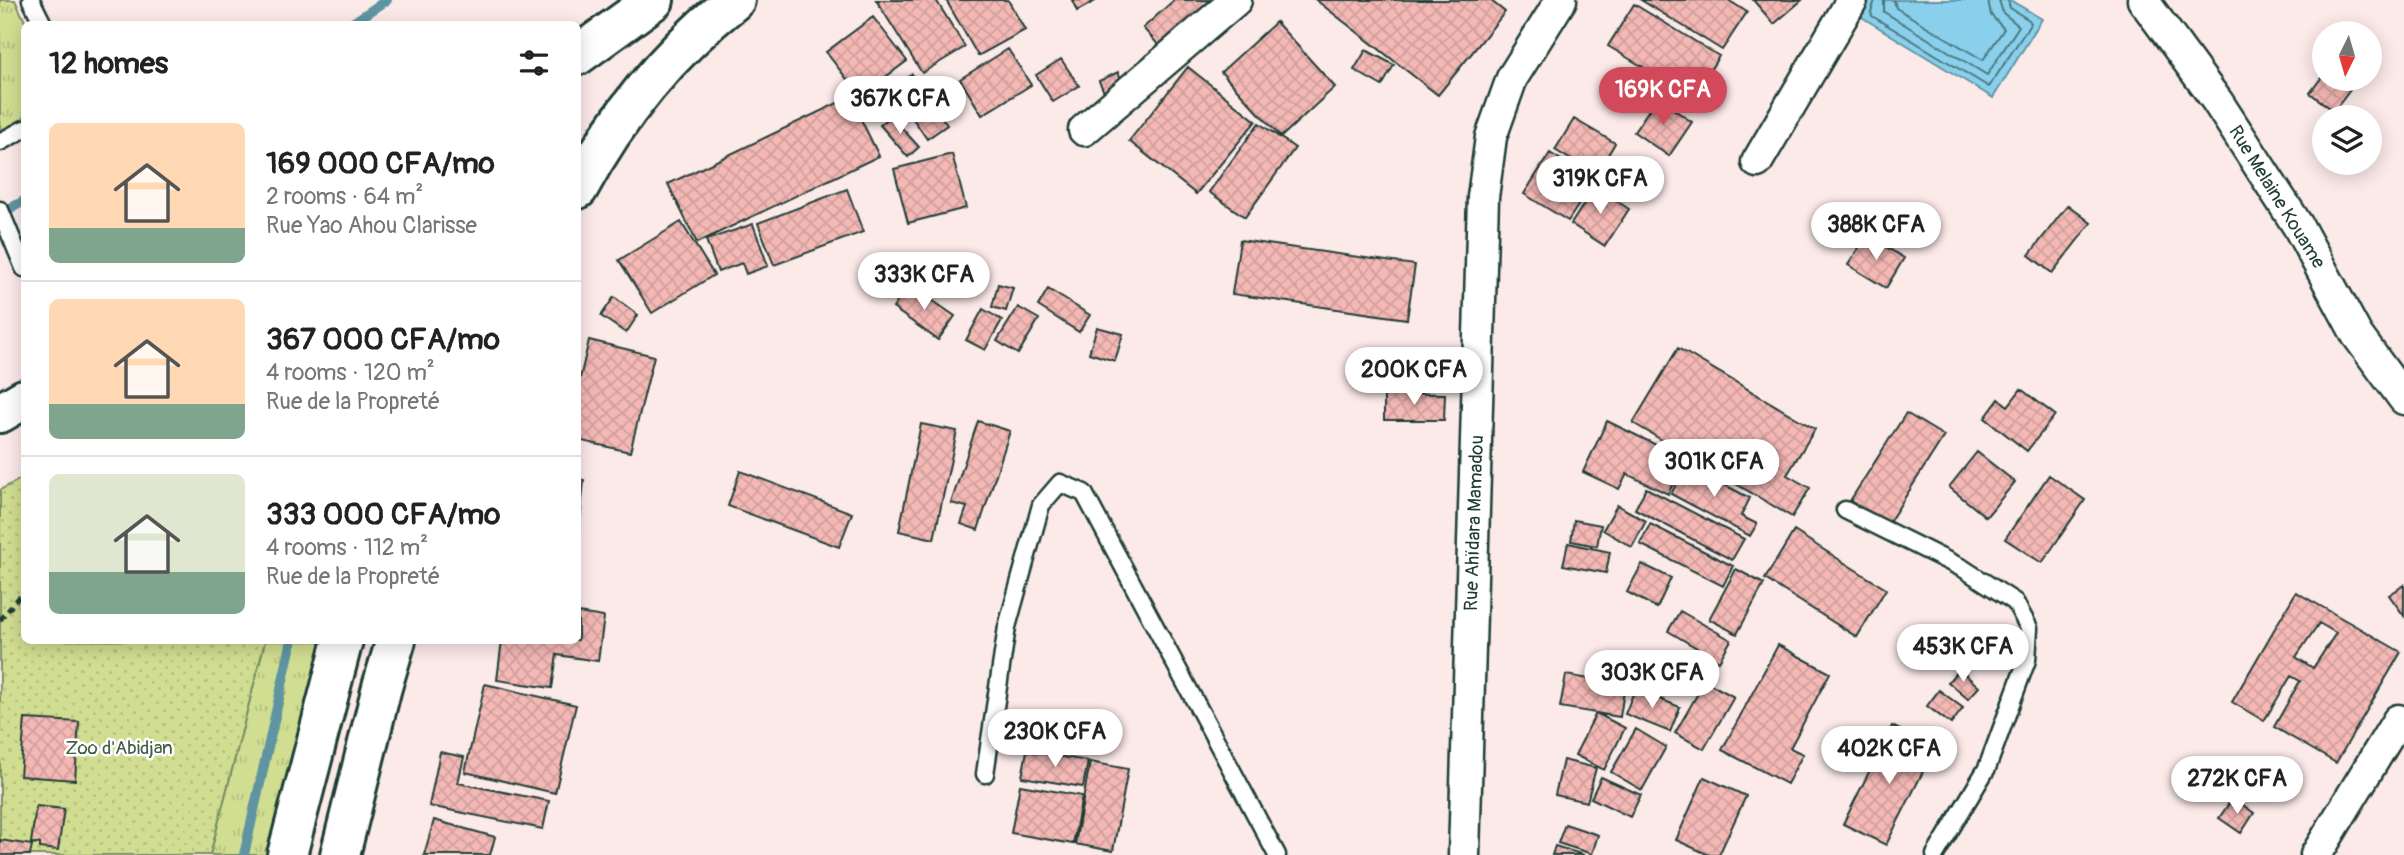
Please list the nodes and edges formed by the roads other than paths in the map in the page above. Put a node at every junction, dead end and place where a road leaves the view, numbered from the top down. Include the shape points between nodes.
1 (31, 0) edge
2 (653, 0) edge
3 (735, 0) edge
4 (1236, 0) edge
5 (1561, 0) edge
6 (1852, 0) edge
7 (2143, 0) edge
8 (42, 21) edge
9 (581, 53) edge
10 (1084, 130) dead end
11 (21, 131) edge
12 (0, 142) edge
13 (1757, 162) dead end
14 (582, 176) edge
15 (0, 210) edge
16 (21, 260) edge
17 (2404, 399) edge
18 (21, 401) edge
19 (0, 413) edge
20 (1845, 510) dead end
21 (342, 644) edge
22 (395, 644) edge
23 (2398, 720) dead end
24 (985, 774) dead end
25 (287, 855) edge
26 (340, 855) edge
27 (1277, 855) edge
28 (1464, 855) edge
29 (1935, 855) edge
30 (2316, 855) edge

1 - 8 lane
2 - 9 main road
3 - 14 main road via 697,31 648,83
4 - 10 street
5 - 28 street, Rue Ahïdara Mamadou via 1512,78 1491,136 1483,197
6 - 13 street
7 - 17 street, Rue Melaine Kouame via 2217,101 2298,226 2357,335
11 - 12 lane
15 - 16 lane
18 - 19 main road
20 - 29 lane via 1964,569 2015,602 2029,628 2027,660 1987,768
21 - 25 main road
22 - 26 main road
23 - 30 street
24 - 27 lane via 1007,627 1041,505 1060,483 1084,493

